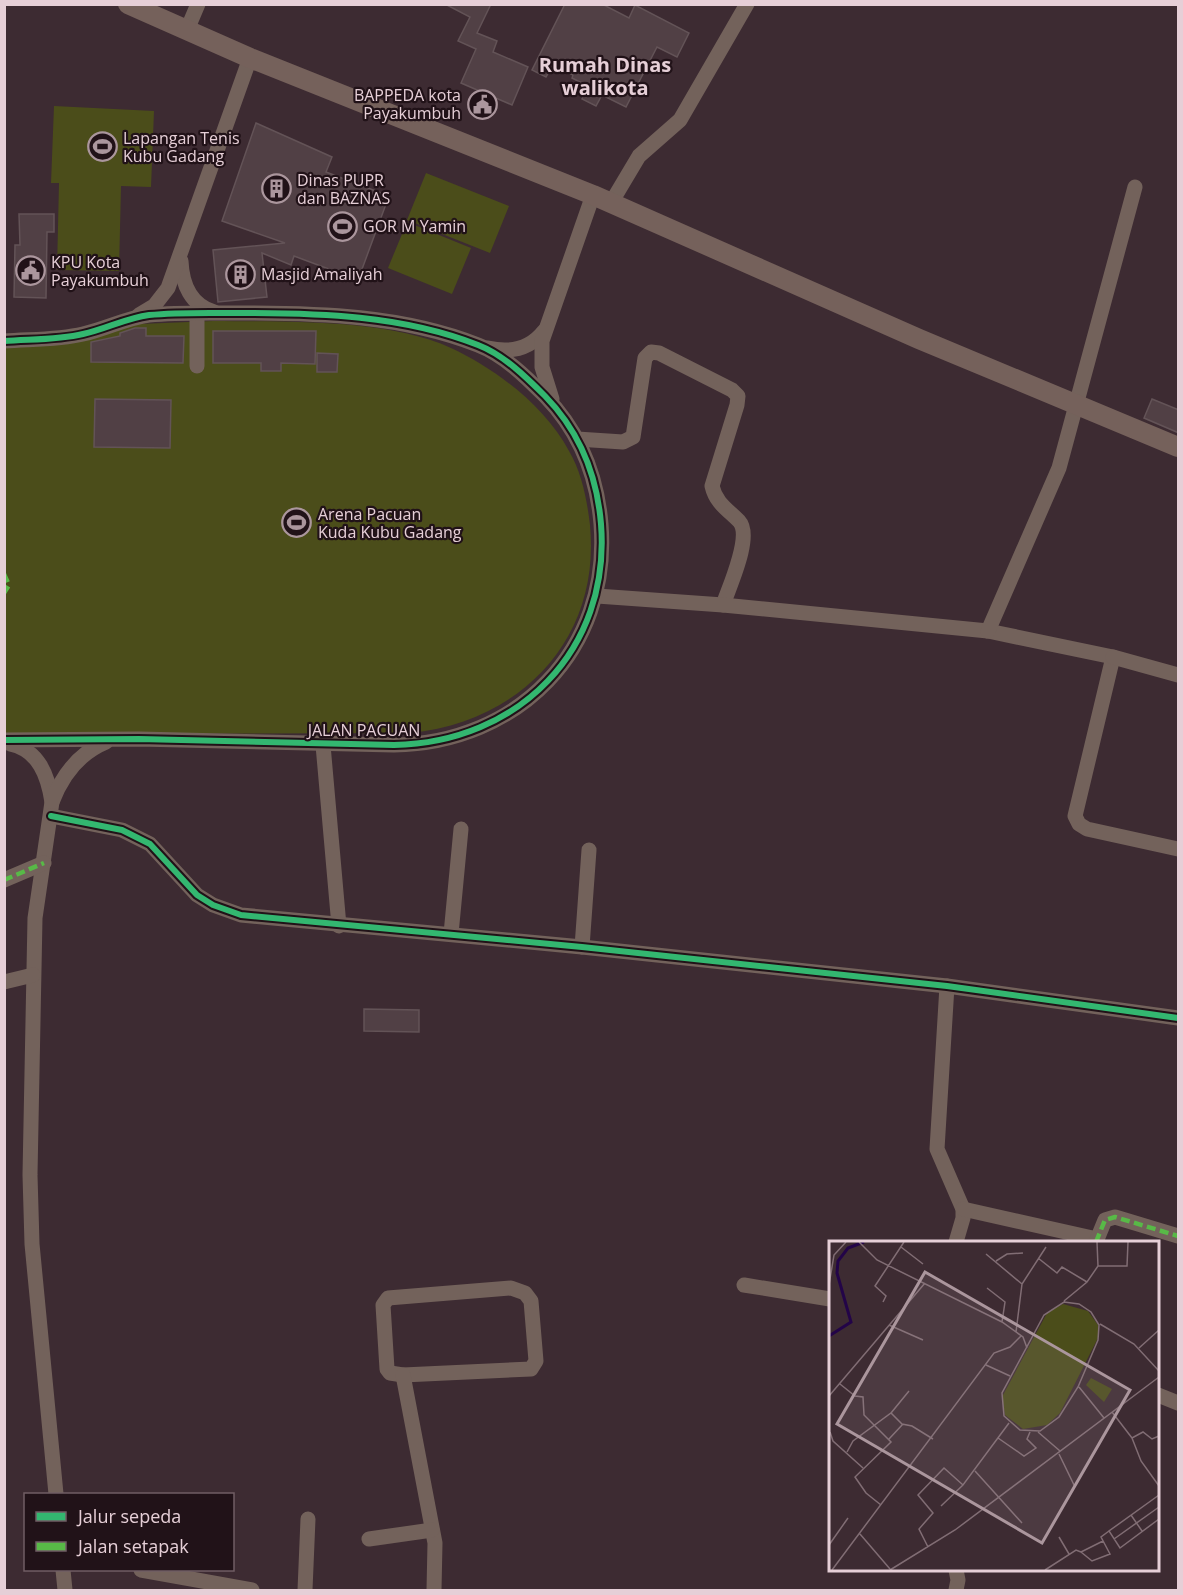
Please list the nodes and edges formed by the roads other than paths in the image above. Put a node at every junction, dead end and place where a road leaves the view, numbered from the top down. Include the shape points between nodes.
1 (128, 4) edge
2 (198, 4) edge
3 (747, 4) edge
4 (187, 30) junction
5 (250, 58) junction
6 (1136, 187) dead end
7 (602, 199) junction
8 (180, 258) junction
9 (218, 313) junction
10 (197, 314) junction
11 (121, 322) junction
12 (544, 331) junction
13 (4, 341) edge
14 (479, 346) junction
15 (197, 366) dead end
16 (1075, 403) junction
17 (556, 407) junction
18 (577, 439) junction
19 (1179, 447) edge
20 (597, 597) junction
21 (723, 605) junction
22 (988, 631) junction
23 (1113, 657) junction
24 (1179, 675) edge
25 (4, 741) edge
26 (108, 741) junction
27 (323, 745) junction
28 (51, 809) junction
29 (461, 828) dead end
30 (1179, 849) edge
31 (589, 850) dead end
32 (45, 863) junction
33 (4, 880) edge
34 (339, 926) junction
35 (451, 934) junction
36 (582, 947) junction
37 (33, 975) junction
38 (4, 982) edge
39 (947, 986) junction
40 (1179, 1018) edge
41 (963, 1209) junction
42 (1179, 1236) edge
43 (957, 1241) edge
44 (1097, 1241) edge
45 (744, 1285) dead end
46 (829, 1299) edge
47 (403, 1376) junction
48 (1159, 1395) edge
49 (1179, 1403) edge
50 (56, 1493) edge
51 (308, 1519) dead end
52 (432, 1530) junction
53 (369, 1539) dead end
54 (63, 1571) edge
55 (152, 1571) edge
56 (956, 1571) edge
57 (65, 1590) edge
58 (252, 1590) edge
59 (305, 1590) edge
60 (434, 1590) edge
61 (956, 1590) edge

1 - 4 main road
2 - 4 street
3 - 7 street via 680,120 639,156
4 - 5 main road
5 - 7 main road
5 - 8 street
6 - 16 street
7 - 12 street
7 - 16 main road via 919,339
8 - 9 street via 184,284 190,294 206,309
8 - 11 street via 162,298 146,312
9 - 10 street, JALAN PACUAN
9 - 14 street, JALAN PACUAN via 355,317 429,330
10 - 11 street, JALAN PACUAN via 147,316
10 - 15 street
11 - 13 street, JALAN PACUAN via 74,336
12 - 14 street via 532,343 516,350
12 - 17 street via 542,366
14 - 17 street, JALAN PACUAN via 519,372
16 - 19 main road
16 - 22 street via 1059,468
17 - 18 street, JALAN PACUAN
18 - 20 street, JALAN PACUAN via 599,506 601,552
18 - 21 street via 623,442 633,437 645,358 651,352 659,352 738,396 712,486 714,498 742,524 746,536
20 - 21 street
20 - 27 street, JALAN PACUAN via 591,616 564,660 523,703 493,722 461,736 428,743
21 - 22 street
22 - 23 street
23 - 24 street
23 - 30 street via 1075,816 1087,829
25 - 26 street, JALAN PACUAN
25 - 28 street via 26,749 40,764 49,785
26 - 27 street, JALAN PACUAN
26 - 28 street via 79,759 63,778
27 - 34 street
28 - 32 street
28 - 34 street via 122,830 150,844 197,895 213,905 241,915
29 - 35 street
31 - 36 street
32 - 33 street
32 - 37 street via 35,918
34 - 35 street
35 - 36 street
36 - 39 street
37 - 38 street
37 - 50 street via 32,1244
39 - 40 street
39 - 41 street via 937,1149
41 - 43 street
41 - 44 street
42 - 44 street via 1115,1217 1105,1220
45 - 46 street
47 - 47 street via 390,1373 385,1358 383,1305 388,1298 511,1288 525,1293 531,1301 536,1360 531,1369
47 - 52 street
48 - 49 street
51 - 59 street
52 - 53 street
52 - 60 street
54 - 57 street
55 - 58 street
56 - 61 street

